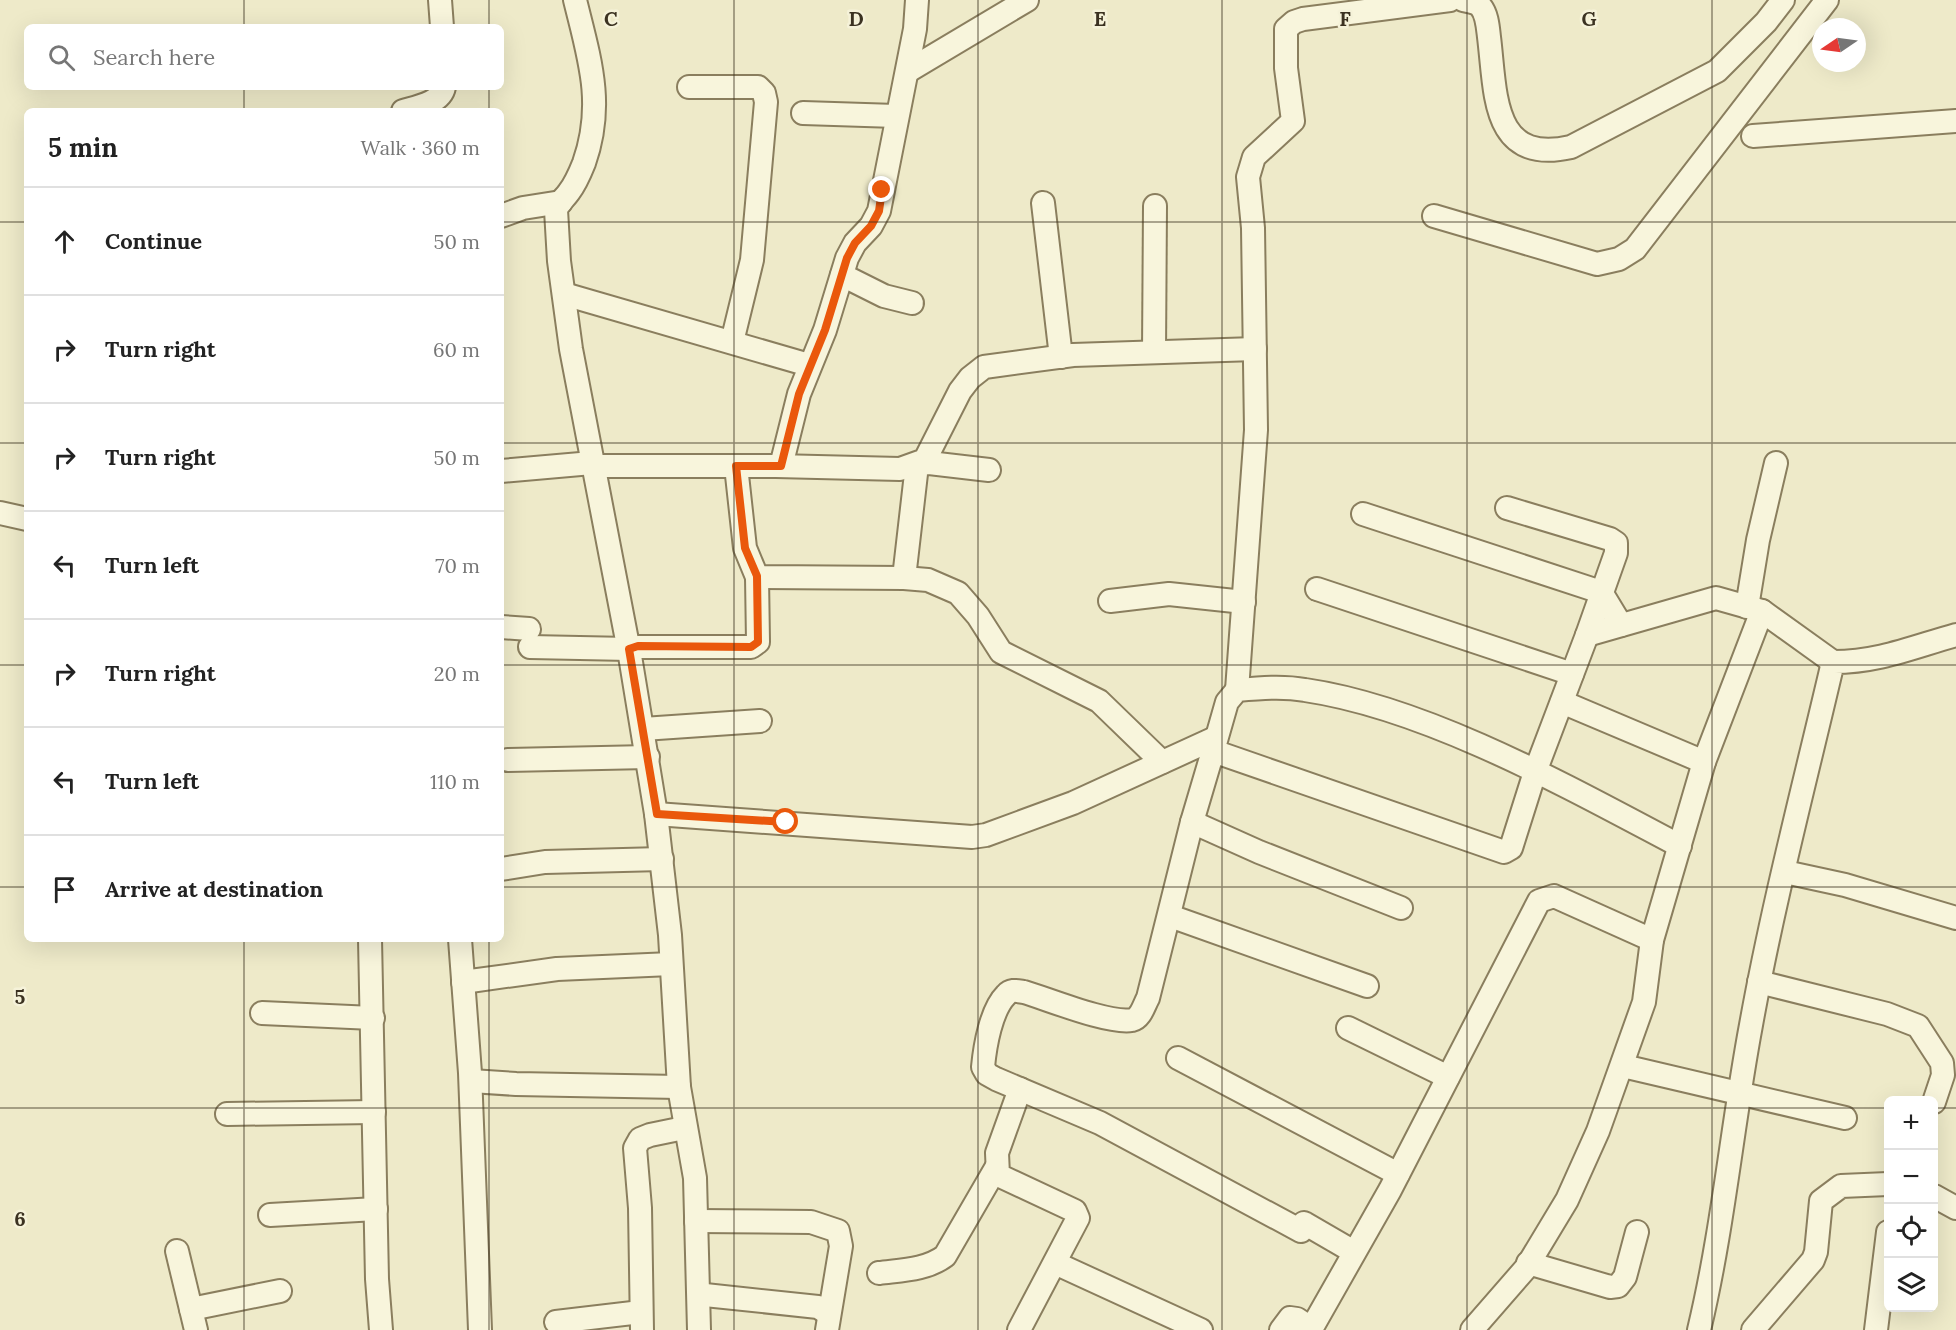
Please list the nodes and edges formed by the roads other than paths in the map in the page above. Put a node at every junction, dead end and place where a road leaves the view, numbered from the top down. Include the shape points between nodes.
1 (440, 0) edge
2 (575, 0) edge
3 (917, 0) edge
4 (1027, 0) edge
5 (1450, 0) edge
6 (1463, 0) edge
7 (1783, 0) edge
8 (1827, 0) edge
9 (1410, 3) edge
10 (442, 24) edge
11 (908, 71) junction
12 (689, 87) dead end
13 (444, 90) edge
14 (411, 108) edge
15 (803, 113) dead end
16 (896, 116) junction
17 (1956, 121) edge
18 (1753, 136) dead end
19 (561, 202) junction
20 (1043, 203) dead end
21 (1155, 206) dead end
22 (504, 215) edge
23 (1434, 216) dead end
24 (842, 275) junction
25 (564, 294) junction
26 (912, 303) dead end
27 (732, 342) junction
28 (1255, 349) junction
29 (1154, 352) junction
30 (1060, 357) junction
31 (809, 365) junction
32 (1776, 464) dead end
33 (592, 465) junction
34 (917, 465) junction
35 (736, 466) junction
36 (781, 466) junction
37 (989, 470) dead end
38 (504, 471) edge
39 (1507, 508) dead end
40 (0, 513) edge
41 (1363, 514) dead end
42 (24, 518) edge
43 (757, 576) junction
44 (904, 578) junction
45 (1317, 589) dead end
46 (1601, 591) junction
47 (1110, 601) dead end
48 (1244, 602) junction
49 (1755, 609) junction
50 (1621, 625) junction
51 (504, 628) edge
52 (1587, 635) junction
53 (1956, 635) edge
54 (629, 649) junction
55 (1833, 662) junction
56 (1572, 674) junction
57 (1237, 690) junction
58 (1562, 702) junction
59 (760, 722) dead end
60 (643, 729) junction
61 (1214, 744) junction
62 (648, 757) junction
63 (508, 760) dead end
64 (1162, 762) junction
65 (1704, 762) junction
66 (1535, 772) junction
67 (657, 814) junction
68 (1192, 822) junction
69 (1680, 846) junction
70 (662, 859) junction
71 (504, 869) edge
72 (1785, 872) junction
73 (1401, 908) dead end
74 (1170, 916) junction
75 (1956, 918) edge
76 (1652, 940) junction
77 (370, 942) edge
78 (460, 942) edge
79 (671, 964) junction
80 (463, 982) junction
81 (1759, 982) junction
82 (1367, 986) dead end
83 (262, 1013) dead end
84 (373, 1018) junction
85 (1348, 1028) dead end
86 (1178, 1058) dead end
87 (1623, 1066) junction
88 (1448, 1077) junction
89 (471, 1081) junction
90 (679, 1087) junction
91 (1020, 1089) junction
92 (1738, 1093) junction
93 (1936, 1096) edge
94 (375, 1112) junction
95 (227, 1114) dead end
96 (1845, 1118) dead end
97 (684, 1128) junction
98 (996, 1168) junction
99 (1398, 1174) junction
100 (1884, 1185) edge
101 (1938, 1198) edge
102 (1956, 1208) edge
103 (376, 1209) junction
104 (270, 1215) dead end
105 (696, 1221) junction
106 (1637, 1232) dead end
107 (177, 1251) dead end
108 (1354, 1252) junction
109 (1885, 1258) edge
110 (1055, 1263) junction
111 (1528, 1263) junction
112 (879, 1273) dead end
113 (280, 1291) dead end
114 (705, 1294) dead end
115 (193, 1319) edge
116 (642, 1321) edge
117 (556, 1322) dead end
118 (828, 1322) edge
119 (1318, 1327) edge
120 (381, 1330) edge
121 (480, 1330) edge
122 (699, 1330) edge
123 (1019, 1330) edge
124 (1201, 1330) edge
125 (1281, 1330) edge
126 (1472, 1330) edge
127 (1699, 1330) edge
128 (1754, 1330) edge
129 (1876, 1330) edge

1 - 10 street
2 - 19 street via 594,81 593,128 575,183
3 - 11 street
4 - 11 street
5 - 9 street
6 - 7 street via 1483,10 1504,127 1523,144 1550,151 1571,147 1717,71
8 - 23 street via 1635,249 1619,259 1597,264
9 - 28 street via 1303,18 1286,29 1293,121 1254,157 1248,177
11 - 16 street
12 - 27 street via 758,87 766,102 752,260
13 - 14 street via 436,99
15 - 16 street
16 - 24 street via 879,211 850,249
17 - 18 street
19 - 22 street
19 - 25 street via 555,215
20 - 30 street
21 - 29 street
24 - 26 street via 884,296
24 - 31 street
25 - 27 street
25 - 33 street
27 - 31 street
28 - 29 street
28 - 48 street via 1256,430
29 - 30 street
30 - 34 street via 977,370 960,391 925,460
31 - 36 street
32 - 49 street via 1758,540
33 - 35 street
33 - 38 street
33 - 54 street
34 - 36 street via 900,469
34 - 37 street
34 - 44 street
35 - 36 street
35 - 43 street via 745,548
39 - 46 street via 1616,543
40 - 42 street
41 - 46 street
43 - 44 street
43 - 54 street via 758,642 751,647
44 - 64 street via 928,580 958,593 1001,652 1099,701
45 - 56 street
46 - 50 street
46 - 52 street
47 - 48 street via 1169,594
48 - 57 street
49 - 50 street via 1716,598
49 - 55 street
49 - 65 street
50 - 52 street
51 - 54 street via 530,638
52 - 56 street
53 - 55 street via 1886,657
54 - 60 street
55 - 72 street
56 - 58 street
57 - 61 street via 1230,696
57 - 66 street via 1304,689 1351,698 1465,740
58 - 65 street
58 - 66 street
59 - 60 street
60 - 62 street
61 - 64 street
61 - 66 street via 1504,852 1511,848
61 - 68 street
62 - 63 street
62 - 67 street
64 - 67 street via 1073,803 972,837
65 - 69 street
66 - 69 street
67 - 70 street
68 - 73 street
68 - 74 street
69 - 76 street
70 - 71 street via 545,862
70 - 79 street
72 - 75 street via 1845,885
72 - 81 street
74 - 82 street
74 - 91 street via 1148,998 1139,1016 1132,1020 1104,1017 1024,992 1006,994 997,1010 983,1067 987,1074
76 - 87 street via 1644,1002
76 - 88 street via 1554,896 1539,901
77 - 84 street
78 - 80 street
79 - 80 street via 556,969
79 - 90 street
80 - 89 street
81 - 92 street
81 - 93 street via 1887,1014 1918,1026 1942,1063 1943,1075
83 - 84 street
84 - 94 street
85 - 88 street
86 - 99 street
87 - 92 street
87 - 111 street via 1567,1200
88 - 99 street
89 - 90 street
89 - 121 street
90 - 97 street
91 - 98 street via 997,1153
91 - 108 street via 1101,1123
92 - 96 street
92 - 127 street via 1709,1289
94 - 95 street
94 - 103 street
97 - 105 street via 695,1178
97 - 116 street via 640,1139 635,1148
98 - 110 street via 1003,1179 1076,1210 1074,1227
98 - 112 street via 945,1256 921,1268
99 - 108 street
100 - 128 street via 1841,1186 1821,1201 1813,1260
101 - 102 street
103 - 104 street
103 - 120 street
105 - 118 street via 811,1222 833,1227 838,1231 841,1246
105 - 122 street
106 - 111 street via 1625,1277 1618,1286
107 - 115 street
108 - 119 street
109 - 129 street
110 - 123 street
110 - 124 street
111 - 126 street
113 - 115 street
114 - 118 street via 818,1307
116 - 117 street
119 - 125 street via 1290,1318

